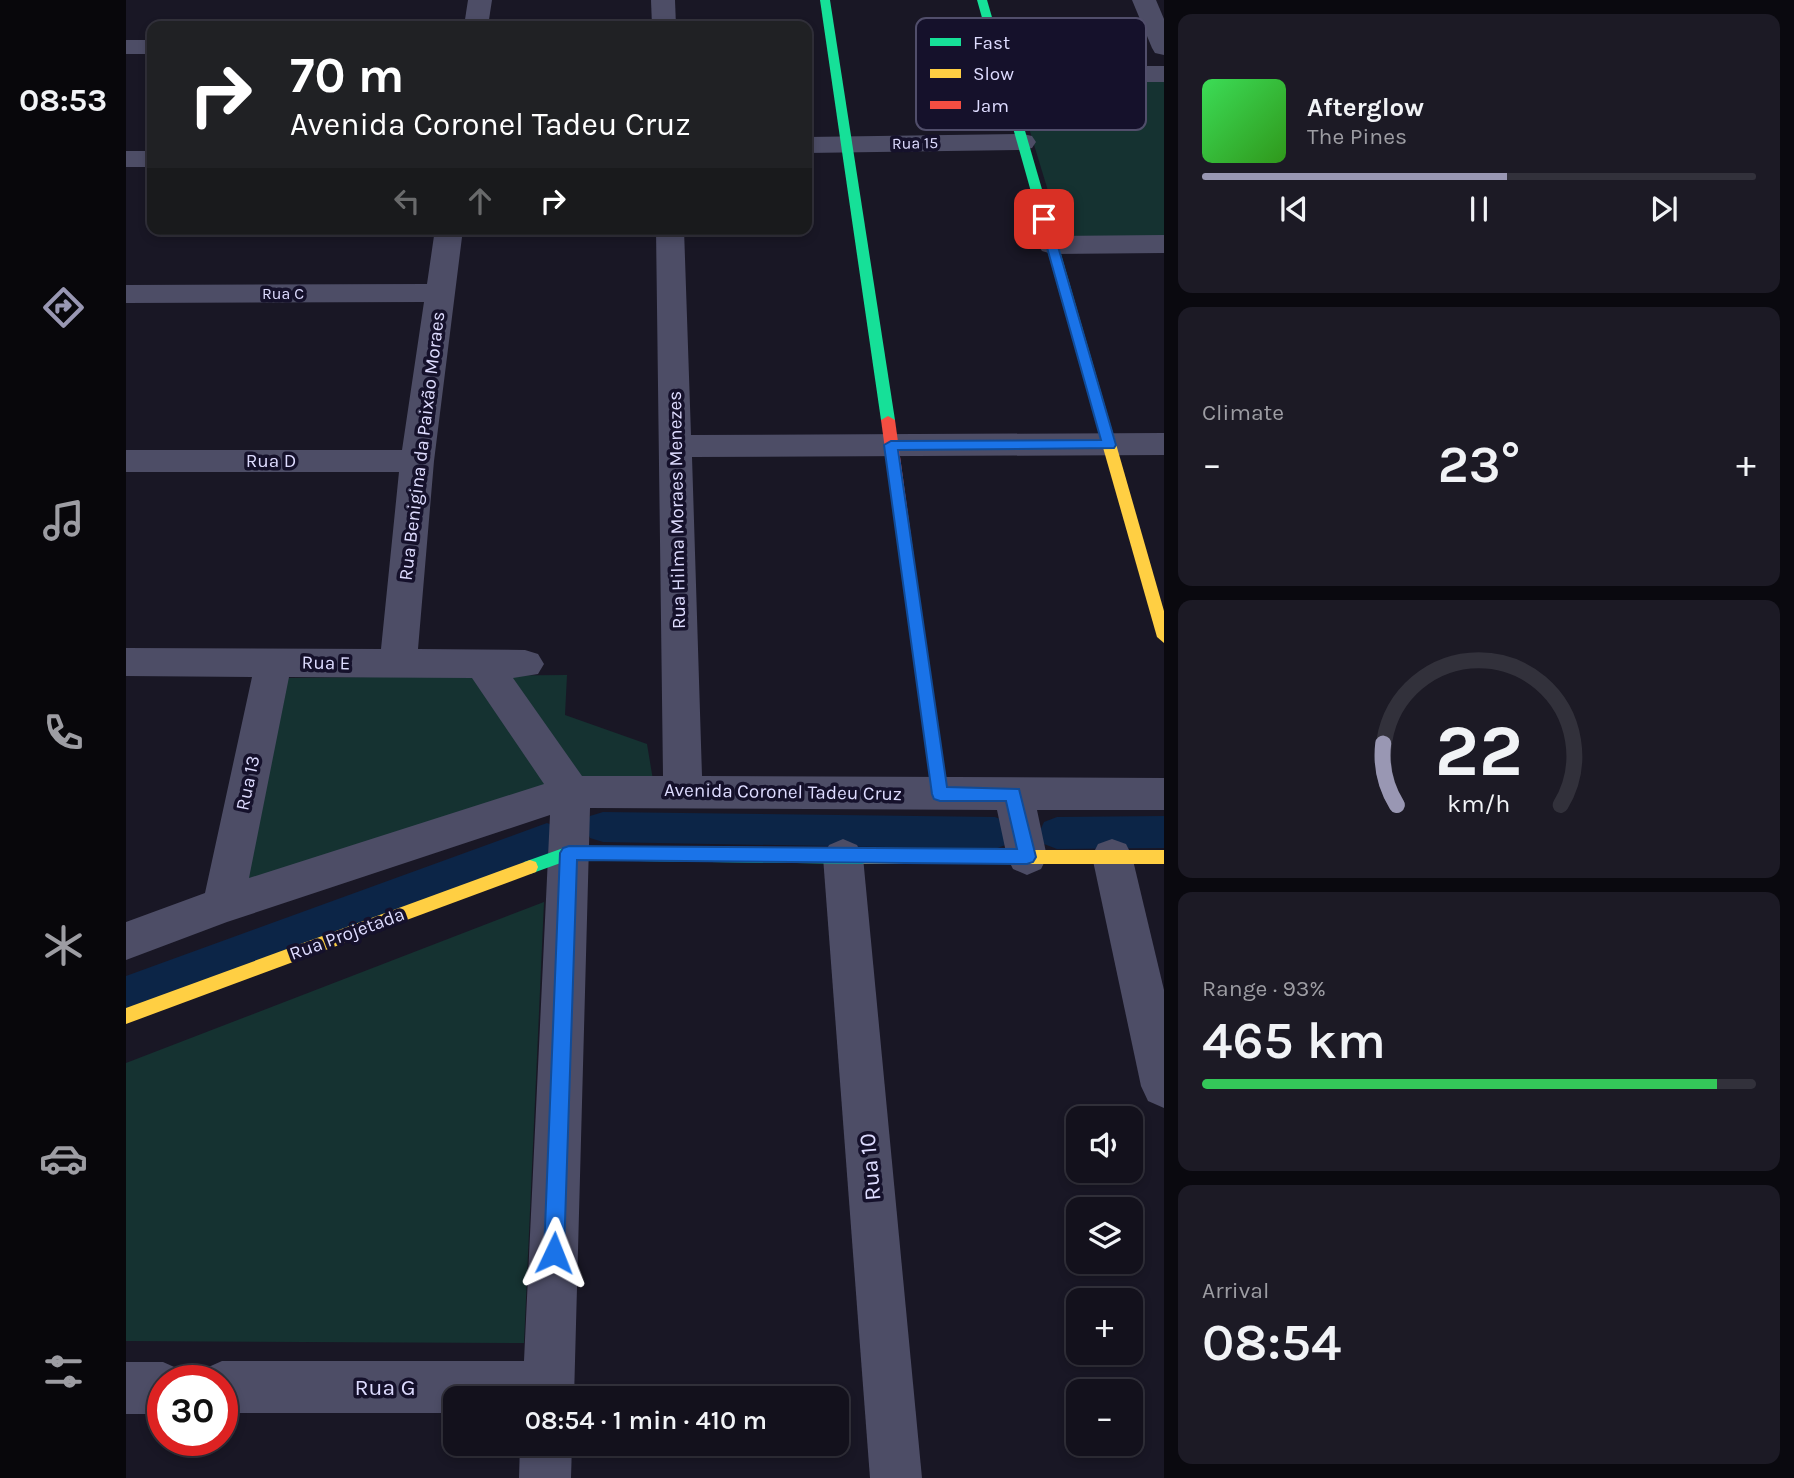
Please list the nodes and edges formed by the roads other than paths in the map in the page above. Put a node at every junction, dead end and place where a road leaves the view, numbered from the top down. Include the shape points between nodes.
1 (480, 0) edge
2 (663, 0) edge
3 (825, 0) edge
4 (982, 0) edge
5 (1144, 0) edge
6 (987, 18) edge
7 (477, 21) edge
8 (664, 21) edge
9 (126, 47) edge
10 (147, 47) edge
11 (1164, 48) edge
12 (1146, 74) edge
13 (1164, 74) edge
14 (1020, 130) edge
15 (1023, 142) junction
16 (847, 144) junction
17 (812, 145) edge
18 (126, 159) edge
19 (147, 159) edge
20 (448, 235) edge
21 (670, 235) edge
22 (1164, 244) edge
23 (1052, 245) junction
24 (440, 293) junction
25 (126, 294) edge
26 (1164, 444) edge
27 (891, 445) junction
28 (1109, 445) junction
29 (675, 446) junction
30 (126, 461) edge
31 (417, 461) junction
32 (1164, 637) edge
33 (126, 662) edge
34 (274, 663) junction
35 (398, 664) junction
36 (482, 664) junction
37 (525, 664) dead end
38 (683, 791) junction
39 (571, 792) junction
40 (940, 794) junction
41 (1013, 794) junction
42 (1164, 794) edge
43 (569, 853) junction
44 (1112, 856) junction
45 (843, 857) junction
46 (1027, 857) junction
47 (1164, 857) edge
48 (212, 909) junction
49 (126, 913) edge
50 (126, 941) edge
51 (126, 1016) edge
52 (1164, 1086) edge
53 (548, 1386) edge
54 (238, 1387) edge
55 (126, 1388) edge
56 (147, 1388) edge
57 (443, 1390) edge
58 (546, 1456) edge
59 (545, 1478) edge
60 (896, 1478) edge

1 - 7 street
2 - 8 street
3 - 16 street
4 - 6 street
5 - 11 street
9 - 10 street
12 - 13 street
14 - 15 street
15 - 16 street, Rua 15
15 - 23 street
16 - 17 street, Rua 15
16 - 27 street
18 - 19 street
20 - 24 street, Rua Benigina da Paixão Moraes
21 - 29 street, Rua Hilma Moraes Menezes
22 - 23 street
23 - 28 street
24 - 25 street, Rua C
24 - 31 street, Rua Benigina da Paixão Moraes
26 - 28 street
27 - 28 street
27 - 29 street
27 - 40 street
28 - 32 street
29 - 38 street, Rua Hilma Moraes Menezes
30 - 31 street, Rua D
31 - 35 street, Rua Benigina da Paixão Moraes
33 - 34 street, Rua E
34 - 35 street, Rua E
34 - 48 street, Rua 13
35 - 36 street, Rua E
36 - 37 street, Rua E
36 - 39 street
38 - 39 street, Avenida Coronel Tadeu Cruz
38 - 40 street, Avenida Coronel Tadeu Cruz
39 - 43 street
39 - 48 street
40 - 41 street, Avenida Coronel Tadeu Cruz
41 - 42 street, Avenida Coronel Tadeu Cruz
41 - 46 street
43 - 45 street
43 - 51 street, Rua Projetada
43 - 53 street
44 - 46 street
44 - 47 street
44 - 52 street
45 - 46 street
45 - 60 street, Rua 10
48 - 49 street
48 - 50 street
54 - 57 street, Rua G
55 - 56 street
58 - 59 street

